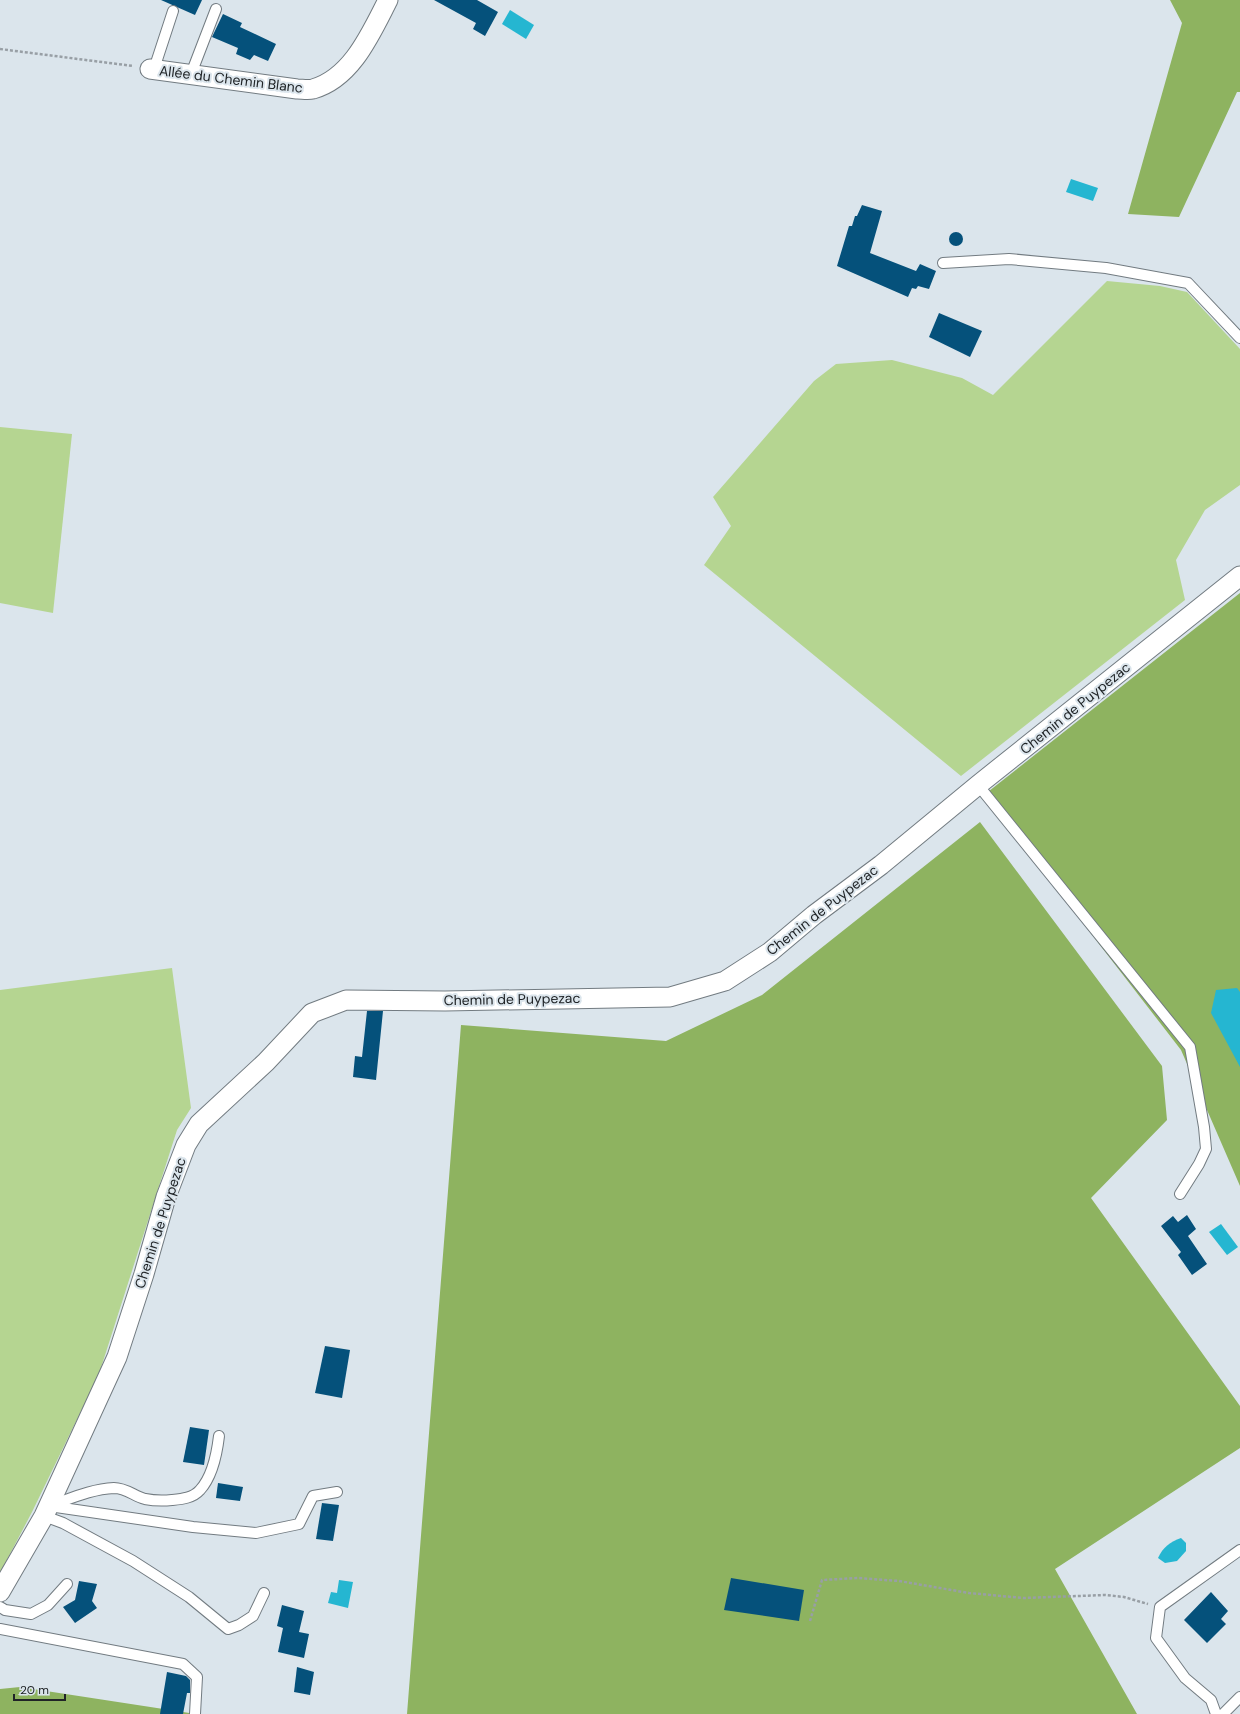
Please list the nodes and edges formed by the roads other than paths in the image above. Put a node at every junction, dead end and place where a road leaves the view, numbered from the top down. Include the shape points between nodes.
1 (388, 0) edge
2 (216, 9) dead end
3 (173, 11) dead end
4 (152, 69) joint
5 (191, 74) junction
6 (943, 263) dead end
7 (1240, 338) edge
8 (1240, 576) edge
9 (978, 785) junction
10 (1180, 1194) dead end
11 (219, 1436) dead end
12 (337, 1492) dead end
13 (46, 1511) junction
14 (1240, 1550) edge
15 (67, 1584) dead end
16 (0, 1592) edge
17 (264, 1593) dead end
18 (0, 1607) edge
19 (0, 1629) edge
20 (1240, 1697) edge
21 (195, 1714) edge
22 (1216, 1714) edge
23 (1223, 1714) edge

1 - 5 street, Allée du Chemin Blanc via 363,46 348,66 331,81 312,89
2 - 5 lane
3 - 4 lane
4 - 5 street, Allée du Chemin Blanc
6 - 7 lane via 1009,259 1106,268 1188,283
8 - 9 street, Chemin de Puypezac
9 - 10 lane via 1190,1047 1206,1149 1200,1164
9 - 13 street, Chemin de Puypezac via 770,952 725,981 670,997 346,1000 312,1013 266,1062 199,1124 186,1145 166,1197 117,1357
11 - 13 lane via 218,1452 210,1472 200,1490 186,1499 159,1501 115,1488 88,1493
12 - 13 lane via 313,1496 299,1524 256,1533
13 - 16 street, Chemin de Puypezac
13 - 17 lane via 189,1597 228,1629 253,1616
14 - 22 lane via 1160,1607 1156,1638 1185,1678 1211,1700
15 - 18 lane via 48,1605 30,1614
19 - 21 lane via 183,1664 197,1677
20 - 23 lane

